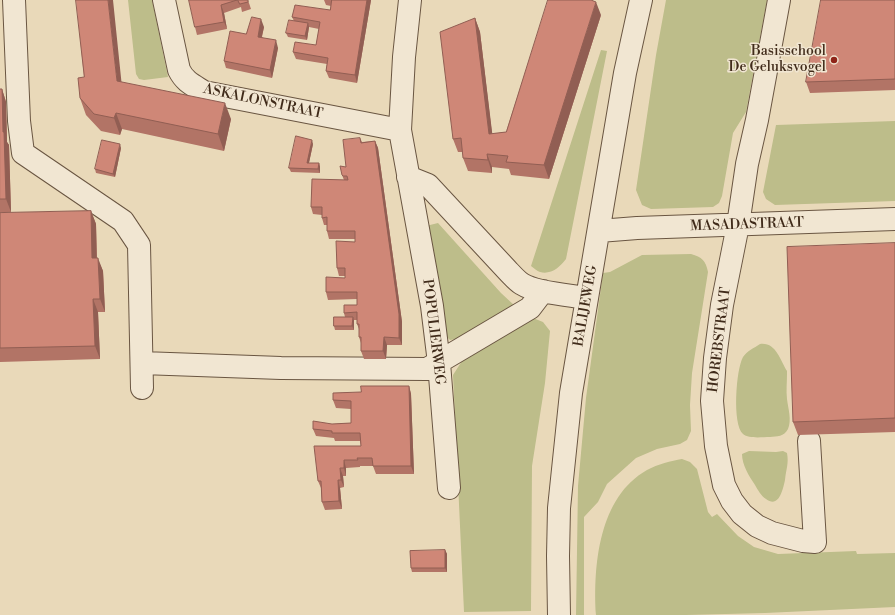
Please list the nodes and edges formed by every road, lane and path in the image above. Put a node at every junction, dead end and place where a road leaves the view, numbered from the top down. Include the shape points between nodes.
1 (14, 0) edge
2 (164, 0) edge
3 (410, 0) edge
4 (641, 0) edge
5 (779, 0) edge
6 (400, 130) junction
7 (408, 177) junction
8 (895, 219) edge
9 (738, 225) junction
10 (599, 231) junction
11 (543, 291) junction
12 (587, 298) junction
13 (142, 363) junction
14 (439, 363) junction
15 (142, 388) dead end
16 (809, 441) edge
17 (449, 488) dead end
18 (558, 615) edge

1 - 13 street via 19,121 23,153 123,221 139,245
2 - 6 street, ASKALONSTRAAT via 179,70 189,83 204,92
3 - 6 street, POPULIERWEG
4 - 10 street, BALIJEWEG via 625,73
5 - 9 street via 747,164
6 - 7 street, POPULIERWEG
7 - 11 street via 428,185 522,284
7 - 14 street, POPULIERWEG via 432,306
8 - 9 street, MASADASTRAAT
9 - 10 street, MASADASTRAAT
9 - 16 street, HOREBSTRAAT via 722,305 712,401 716,446 724,486 742,514 757,526 772,533 815,542
10 - 12 street, BALIJEWEG
11 - 12 street
11 - 14 street via 530,308
12 - 18 street, BALIJEWEG via 571,393 559,508
13 - 14 street via 280,368 427,369
13 - 15 street
14 - 17 street, POPULIERWEG

